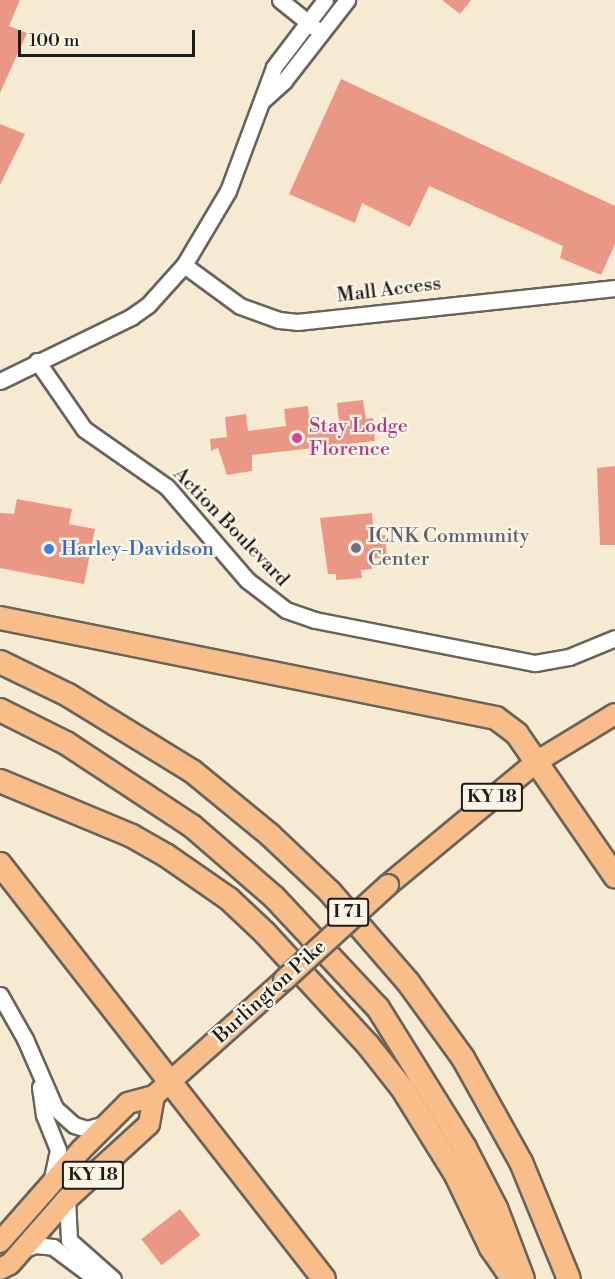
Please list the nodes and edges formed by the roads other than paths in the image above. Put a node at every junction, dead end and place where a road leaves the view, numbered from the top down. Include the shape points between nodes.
1 (280, 0) edge
2 (325, 0) edge
3 (347, 0) edge
4 (308, 22) junction
5 (322, 33) junction
6 (258, 105) junction
7 (184, 265) junction
8 (615, 288) edge
9 (37, 361) junction
10 (0, 381) edge
11 (0, 618) edge
12 (615, 638) edge
13 (0, 662) edge
14 (0, 710) edge
15 (615, 714) edge
16 (536, 762) junction
17 (0, 781) edge
18 (0, 864) edge
19 (615, 876) edge
20 (0, 995) edge
21 (37, 1069) junction
22 (162, 1089) junction
23 (106, 1124) junction
24 (51, 1182) junction
25 (67, 1199) junction
26 (0, 1242) edge
27 (20, 1251) junction
28 (0, 1269) edge
29 (96, 1279) edge
30 (113, 1279) edge
31 (324, 1279) edge
32 (513, 1279) edge
33 (523, 1279) edge
34 (569, 1279) edge

1 - 4 street
2 - 4 street
3 - 5 street
4 - 5 street
4 - 6 street via 274,67
5 - 6 street via 284,81
6 - 7 street via 248,146 228,191
7 - 8 street, Mall Access via 240,306 297,322
7 - 9 street via 148,305 131,317
9 - 10 street
9 - 12 street, Action Boulevard via 84,429 167,487 247,580 286,610 315,620 535,663 569,657
11 - 16 highway via 496,718 517,734
13 - 34 highway, I 71 via 68,695 192,771 270,835 330,892 408,982 463,1058 521,1162
14 - 33 highway, I 71 via 66,743 192,826 274,897 378,1008 465,1148 496,1208
15 - 16 main road, Burlington Pike / KY 18
16 - 19 highway
16 - 22 main road, Burlington Pike / KY 18, bridge via 388,885
17 - 32 highway via 132,836 230,898 368,1045 402,1088 449,1164 491,1248
18 - 22 highway
20 - 21 street
21 - 23 street via 55,1108 65,1118 87,1129
21 - 24 street via 44,1115 58,1150
22 - 23 main road, Burlington Pike / KY 18 via 128,1103
22 - 25 main road, KY 18 via 149,1124
22 - 31 highway
23 - 24 main road, Burlington Pike / KY 18
24 - 26 main road, Burlington Pike / KY 18
25 - 27 main road, KY 18
25 - 30 street via 69,1240
27 - 28 main road, KY 18
27 - 29 street via 35,1245 53,1247

